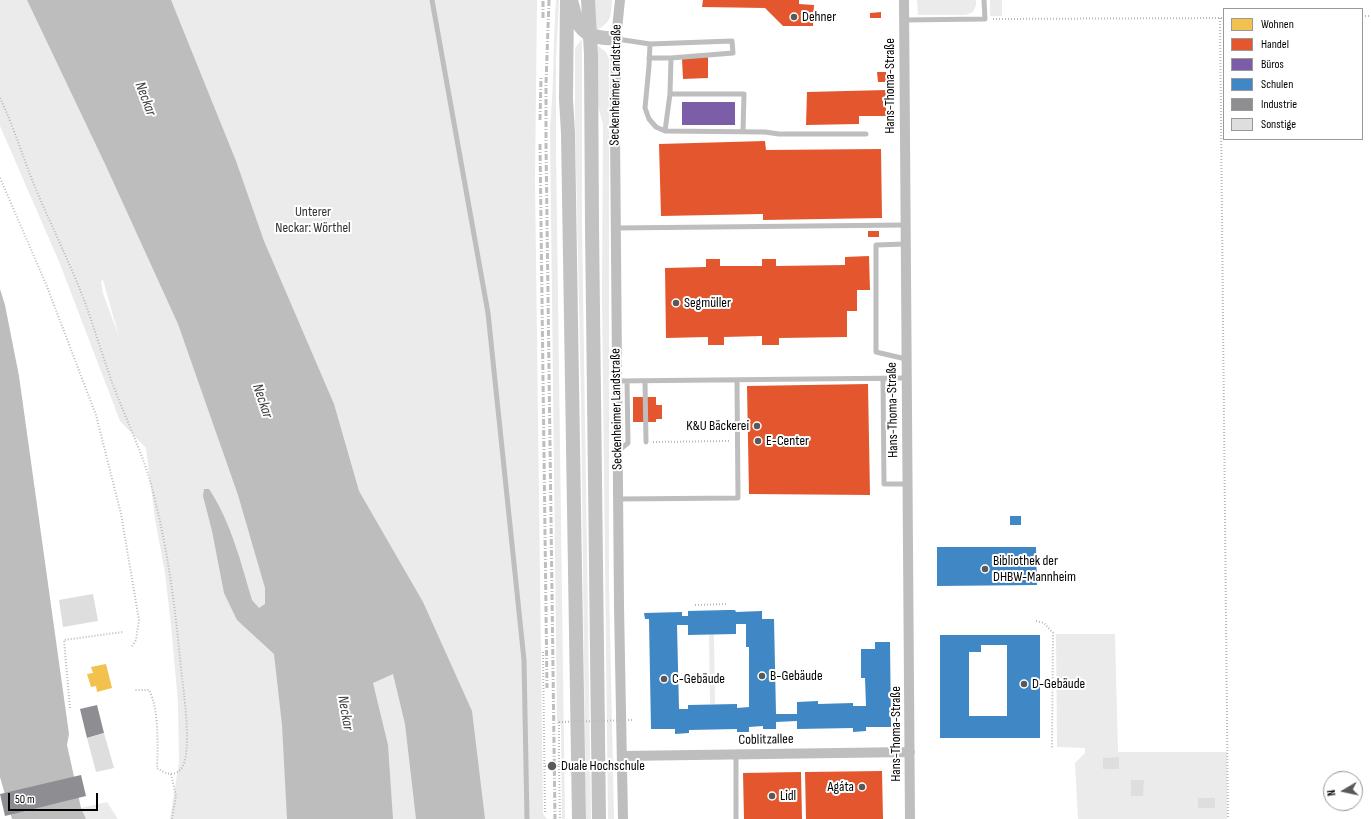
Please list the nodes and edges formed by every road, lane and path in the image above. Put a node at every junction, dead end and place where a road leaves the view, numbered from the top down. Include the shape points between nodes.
1 (432, 0) edge
2 (567, 0) edge
3 (571, 0) edge
4 (588, 0) edge
5 (620, 0) edge
6 (904, 0) edge
7 (984, 0) edge
8 (1220, 18) joint
9 (985, 19) junction
10 (904, 20) junction
11 (590, 35) junction
12 (616, 39) junction
13 (650, 44) junction
14 (650, 58) junction
15 (671, 58) junction
16 (670, 94) junction
17 (0, 98) edge
18 (665, 131) junction
19 (743, 132) junction
20 (866, 134) dead end
21 (0, 178) edge
22 (905, 224) junction
23 (616, 228) junction
24 (905, 244) junction
25 (906, 359) junction
26 (883, 378) junction
27 (906, 378) junction
28 (622, 381) junction
29 (645, 381) junction
30 (737, 381) junction
31 (737, 441) junction
32 (646, 442) joint
33 (908, 484) junction
34 (618, 499) junction
35 (728, 604) dead end
36 (695, 605) dead end
37 (1036, 621) dead end
38 (123, 632) dead end
39 (131, 648) dead end
40 (543, 652) dead end
41 (135, 690) dead end
42 (70, 708) dead end
43 (633, 720) dead end
44 (1052, 749) dead end
45 (910, 752) junction
46 (736, 754) junction
47 (622, 756) junction
48 (544, 766) junction
49 (560, 766) junction
50 (171, 774) junction
51 (545, 814) dead end
52 (172, 819) edge
53 (527, 819) edge
54 (560, 819) edge
55 (579, 819) edge
56 (599, 819) edge
57 (623, 819) edge
58 (736, 819) edge
59 (910, 819) edge
60 (1228, 819) edge

1 - 53 lane via 488,313 524,660
2 - 55 main road via 566,100
3 - 11 main road via 580,25
4 - 11 main road, Seckenheimer Landstraße
5 - 12 street, Seckenheimer Landstraße
6 - 10 street, Hans-Thoma-Straße
7 - 9 lane
8 - 9 path
8 - 60 path
9 - 10 lane
10 - 22 street, Hans-Thoma-Straße
11 - 12 main road
11 - 56 main road, Seckenheimer Landstraße
12 - 13 lane
12 - 23 street, Seckenheimer Landstraße
13 - 14 lane
13 - 15 lane via 732,41 733,53
14 - 15 lane
14 - 18 lane via 645,108 656,127
15 - 16 lane
16 - 18 lane
16 - 19 lane via 744,94
17 - 50 path via 87,308 148,477 170,568 188,730 184,764 180,770
18 - 19 lane
19 - 20 lane
21 - 39 path via 46,284 96,415 121,514 139,620 136,640
22 - 23 lane
22 - 24 street, Hans-Thoma-Straße
23 - 28 street, Seckenheimer Landstraße
24 - 25 street, Hans-Thoma-Straße
24 - 25 lane via 876,245 876,352
25 - 27 street, Hans-Thoma-Straße
26 - 27 lane
26 - 30 lane
26 - 33 lane via 884,484
27 - 33 street, Hans-Thoma-Straße
28 - 29 lane
28 - 34 street, Seckenheimer Landstraße
29 - 30 lane
29 - 32 lane
30 - 31 lane
31 - 32 path
31 - 34 lane via 738,498
33 - 45 street, Hans-Thoma-Straße
34 - 47 street, Seckenheimer Landstraße
35 - 36 path
37 - 44 path via 1044,623 1053,633
38 - 42 path via 64,640
40 - 48 path
41 - 50 path via 149,690 153,697 157,729 157,768 165,774
43 - 49 path, bridge via 559,722
45 - 46 street, Coblitzallee
45 - 59 street, Hans-Thoma-Straße
46 - 47 street, Coblitzallee
46 - 58 lane
47 - 57 street, Seckenheimer Landstraße
48 - 49 path
48 - 51 path
49 - 54 path
50 - 52 path via 176,796

